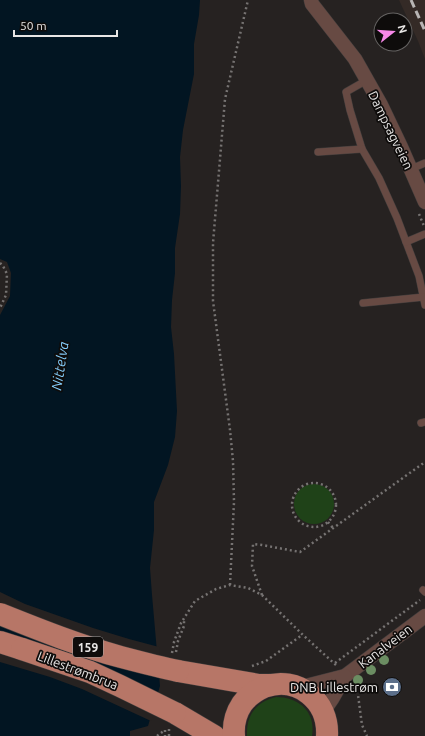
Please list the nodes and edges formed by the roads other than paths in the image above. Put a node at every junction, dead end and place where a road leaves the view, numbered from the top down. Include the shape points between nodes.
1 (314, 1) edge
2 (367, 80) junction
3 (362, 149) junction
4 (318, 152) dead end
5 (425, 163) edge
6 (411, 169) junction
7 (421, 206) edge
8 (425, 234) edge
9 (406, 242) junction
10 (424, 297) junction
11 (363, 303) dead end
12 (425, 304) edge
13 (0, 614) edge
14 (425, 616) edge
15 (0, 642) edge
16 (345, 676) junction
17 (270, 685) junction
18 (298, 688) junction
19 (323, 712) junction
20 (214, 736) edge
21 (234, 736) edge
22 (327, 736) edge

1 - 2 street, Dampsagveien
2 - 3 lane, Dampsagveien via 346,92
2 - 6 street, Dampsagveien
3 - 4 lane
3 - 9 lane, Dampsagveien via 379,178
5 - 6 lane
6 - 7 street, Dampsagveien
8 - 9 lane
9 - 10 lane, Dampsagveien via 420,276
10 - 11 lane
10 - 12 lane, Dampsagveien
13 - 17 highway, Lillestrømbrua / 159, bridge via 121,657 175,662 258,685
14 - 16 street, Kanalveien
15 - 20 highway, Lillestrømbrua / 159, bridge via 90,672 120,686 170,721
16 - 18 street, Kanalveien
16 - 19 street, Kanalveien
17 - 18 highway, 159 via 287,684
17 - 21 highway, 159 via 258,689 245,700 234,721
18 - 19 highway, 159 via 313,697
19 - 22 highway, 159

